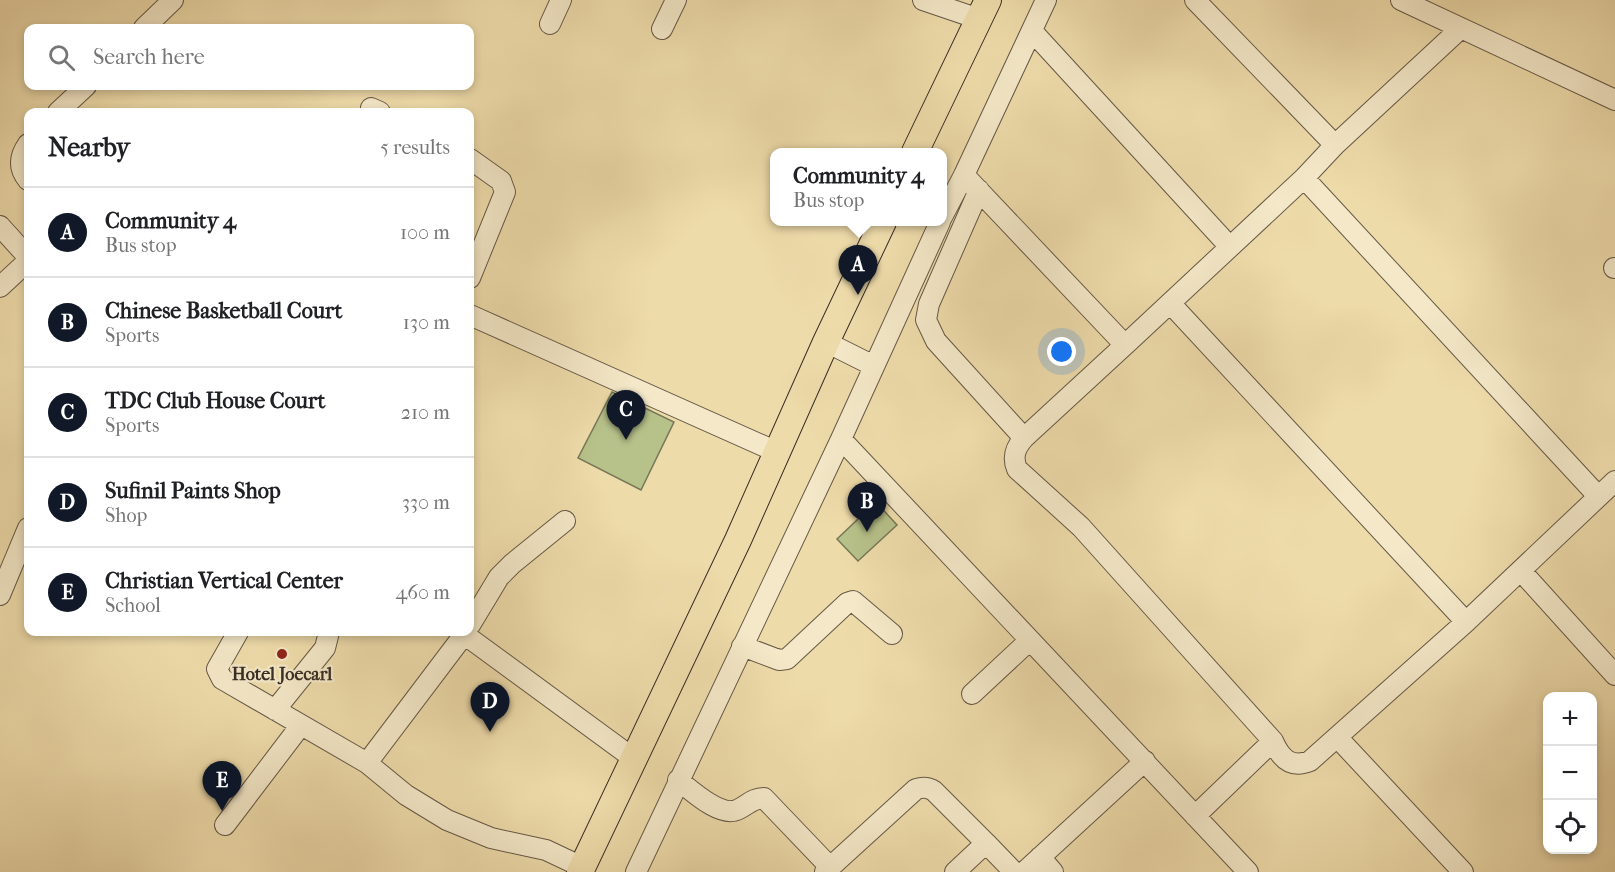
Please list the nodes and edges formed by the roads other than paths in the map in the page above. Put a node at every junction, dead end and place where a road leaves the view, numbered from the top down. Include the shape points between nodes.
1 (173, 0) edge
2 (561, 0) edge
3 (676, 0) edge
4 (923, 0) edge
5 (1046, 0) edge
6 (1195, 0) edge
7 (1408, 1) edge
8 (983, 9) edge
9 (148, 24) edge
10 (550, 24) dead end
11 (1460, 28) junction
12 (662, 29) dead end
13 (1032, 31) junction
14 (82, 90) edge
15 (1615, 100) edge
16 (62, 108) edge
17 (1335, 145) junction
18 (917, 148) edge
19 (24, 151) edge
20 (474, 162) edge
21 (24, 174) edge
22 (964, 175) junction
23 (1304, 178) junction
24 (979, 190) junction
25 (947, 207) edge
26 (0, 226) edge
27 (881, 226) edge
28 (938, 226) edge
29 (1230, 247) junction
30 (474, 253) edge
31 (24, 254) edge
32 (24, 263) edge
33 (0, 287) edge
34 (1170, 303) junction
35 (474, 317) edge
36 (826, 342) junction
37 (1125, 345) junction
38 (874, 366) junction
39 (1024, 438) junction
40 (841, 440) junction
41 (777, 452) junction
42 (1615, 481) edge
43 (1598, 496) junction
44 (565, 521) dead end
45 (24, 554) edge
46 (1521, 571) junction
47 (0, 595) edge
48 (474, 617) edge
49 (1466, 622) junction
50 (892, 634) dead end
51 (236, 636) edge
52 (328, 636) edge
53 (461, 636) edge
54 (472, 636) edge
55 (1030, 640) junction
56 (742, 646) junction
57 (1615, 675) edge
58 (972, 694) dead end
59 (275, 710) junction
60 (300, 724) junction
61 (1337, 737) junction
62 (1273, 741) junction
63 (633, 758) junction
64 (1146, 761) junction
65 (367, 763) junction
66 (678, 780) junction
67 (1195, 816) junction
68 (225, 825) dead end
69 (986, 843) junction
70 (1047, 865) edge
71 (581, 870) edge
72 (827, 870) edge
73 (636, 872) edge
74 (955, 872) edge
75 (1014, 872) edge
76 (1024, 872) edge
77 (1248, 872) edge
78 (1463, 872) edge

1 - 9 street
2 - 10 street
3 - 12 street
4 - 8 street
5 - 13 street
6 - 17 street
7 - 11 street
8 - 18 main road
11 - 15 street
11 - 17 street
13 - 22 street
13 - 29 street
14 - 16 street
17 - 23 street
19 - 21 street via 20,167
20 - 30 street via 501,181 505,192
22 - 24 street
22 - 25 street
23 - 29 street
23 - 43 street
24 - 37 street
24 - 39 street via 929,304 926,320 936,341
26 - 31 street
27 - 36 main road
28 - 38 street
29 - 34 street
32 - 33 street
34 - 37 street
34 - 49 street
35 - 41 street
36 - 38 street
36 - 41 main road
37 - 39 street
38 - 40 street
39 - 62 street via 1016,449 1017,469 1081,527
40 - 55 street
40 - 56 street
41 - 63 main road
42 - 43 street
43 - 46 street
44 - 48 street via 499,577
45 - 47 street
46 - 49 street
46 - 57 street
49 - 61 street
50 - 56 street via 853,601 787,659 778,660
51 - 59 street via 217,669 219,674
52 - 59 street via 325,648
53 - 65 street
54 - 63 street
55 - 58 street
55 - 64 street
56 - 66 street
59 - 60 street
60 - 65 street
60 - 68 street
61 - 62 street via 1303,764 1284,759
61 - 78 street
62 - 67 street
63 - 71 main road
64 - 67 street
64 - 70 street
65 - 71 street via 406,795 447,820 491,838 546,850
66 - 72 street via 704,801 726,812 737,811 755,798 764,798
66 - 73 street
67 - 77 street
69 - 72 street via 934,791 922,787
69 - 74 street
69 - 75 street
70 - 76 street

